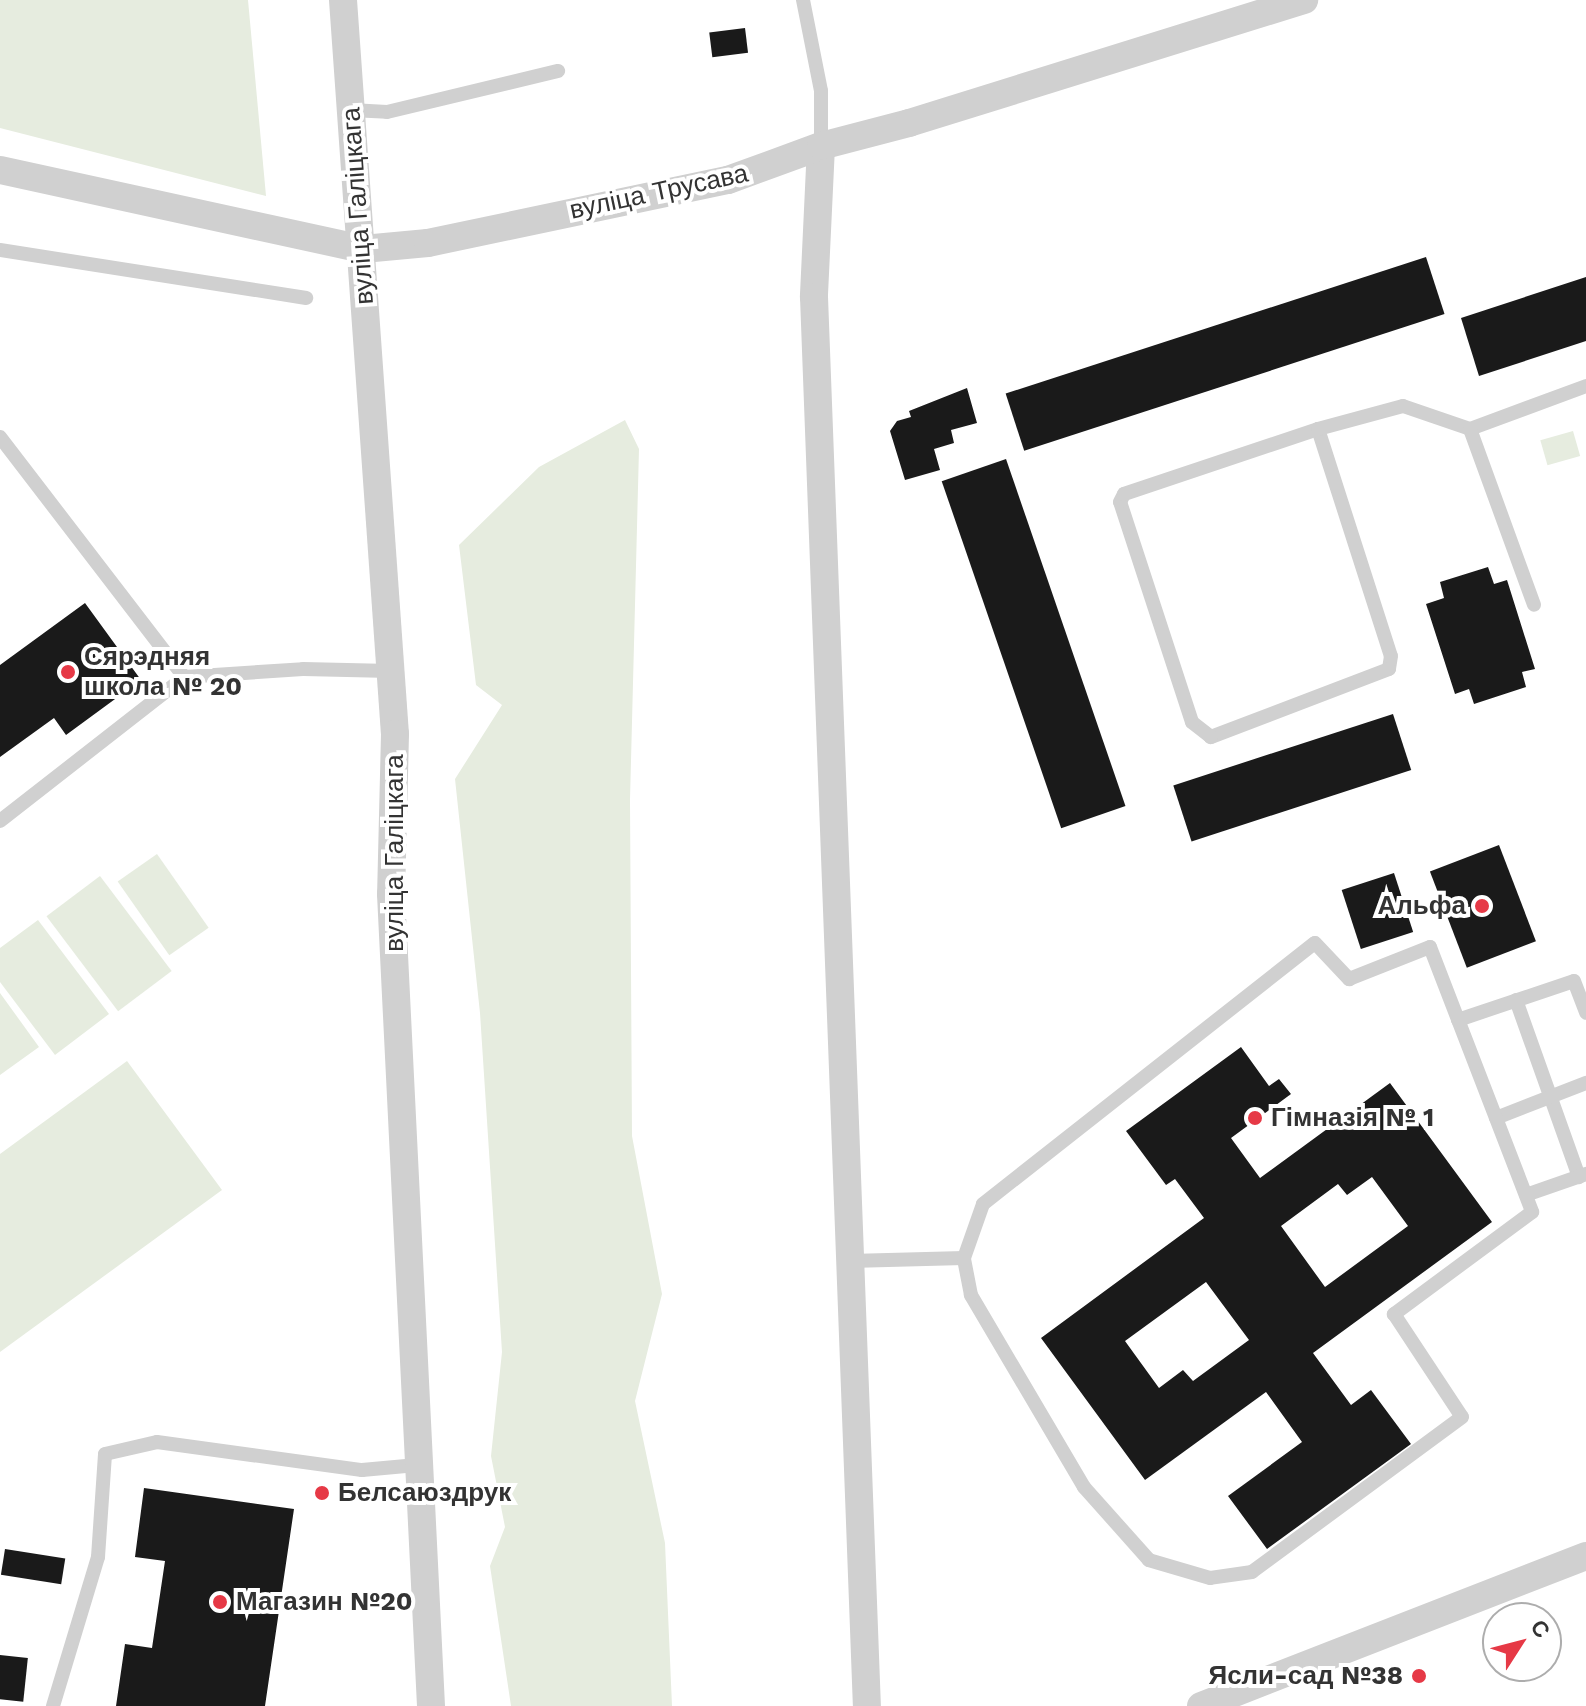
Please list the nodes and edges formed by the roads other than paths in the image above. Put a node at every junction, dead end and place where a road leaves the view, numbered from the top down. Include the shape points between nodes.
1 (343, 0) edge
2 (803, 0) edge
3 (1304, 0) edge
4 (558, 71) dead end
5 (351, 110) junction
6 (821, 146) junction
7 (0, 170) edge
8 (363, 249) junction
9 (0, 250) edge
10 (306, 298) dead end
11 (1586, 386) edge
12 (1318, 429) junction
13 (1470, 429) junction
14 (0, 437) edge
15 (1534, 605) dead end
16 (391, 671) junction
17 (184, 677) junction
18 (0, 821) edge
19 (1516, 1000) junction
20 (1586, 1013) edge
21 (1458, 1020) junction
22 (1586, 1083) edge
23 (1550, 1096) junction
24 (1496, 1118) junction
25 (1583, 1175) edge
26 (1526, 1195) junction
27 (964, 1258) junction
28 (850, 1261) junction
29 (417, 1465) junction
30 (1586, 1556) edge
31 (53, 1706) edge
32 (431, 1706) edge
33 (867, 1706) edge
34 (1201, 1706) edge

1 - 5 street, вуліца Галіцкага
2 - 6 lane via 821,91
3 - 6 street, вуліца Трусава
4 - 5 lane via 387,112
5 - 8 street, вуліца Галіцкага
6 - 8 street, вуліца Трусава via 728,180 428,243
6 - 28 street via 814,297
7 - 8 street, вуліца Трусава
8 - 16 street, вуліца Галіцкага
9 - 10 lane
11 - 13 lane
12 - 12 lane via 1135,488 1120,502 1192,722 1211,737 1389,669 1391,656
12 - 13 lane via 1403,406
13 - 15 lane
14 - 17 lane
16 - 17 lane via 303,669
16 - 29 street, вуліца Галіцкага via 396,753 391,894
17 - 18 lane
19 - 20 lane via 1574,981
19 - 21 lane
19 - 23 lane
21 - 24 lane
21 - 27 lane via 1430,947 1349,979 1315,943 983,1204
22 - 23 lane
23 - 24 lane
23 - 25 lane
24 - 26 lane
25 - 26 lane
26 - 27 lane via 1532,1212 1394,1314 1462,1417 1252,1572 1210,1578 1149,1560 1084,1487 971,1295
27 - 28 lane
28 - 33 street
29 - 31 lane via 362,1470 157,1442 105,1454 98,1557
29 - 32 street, вуліца Галіцкага
30 - 34 street

